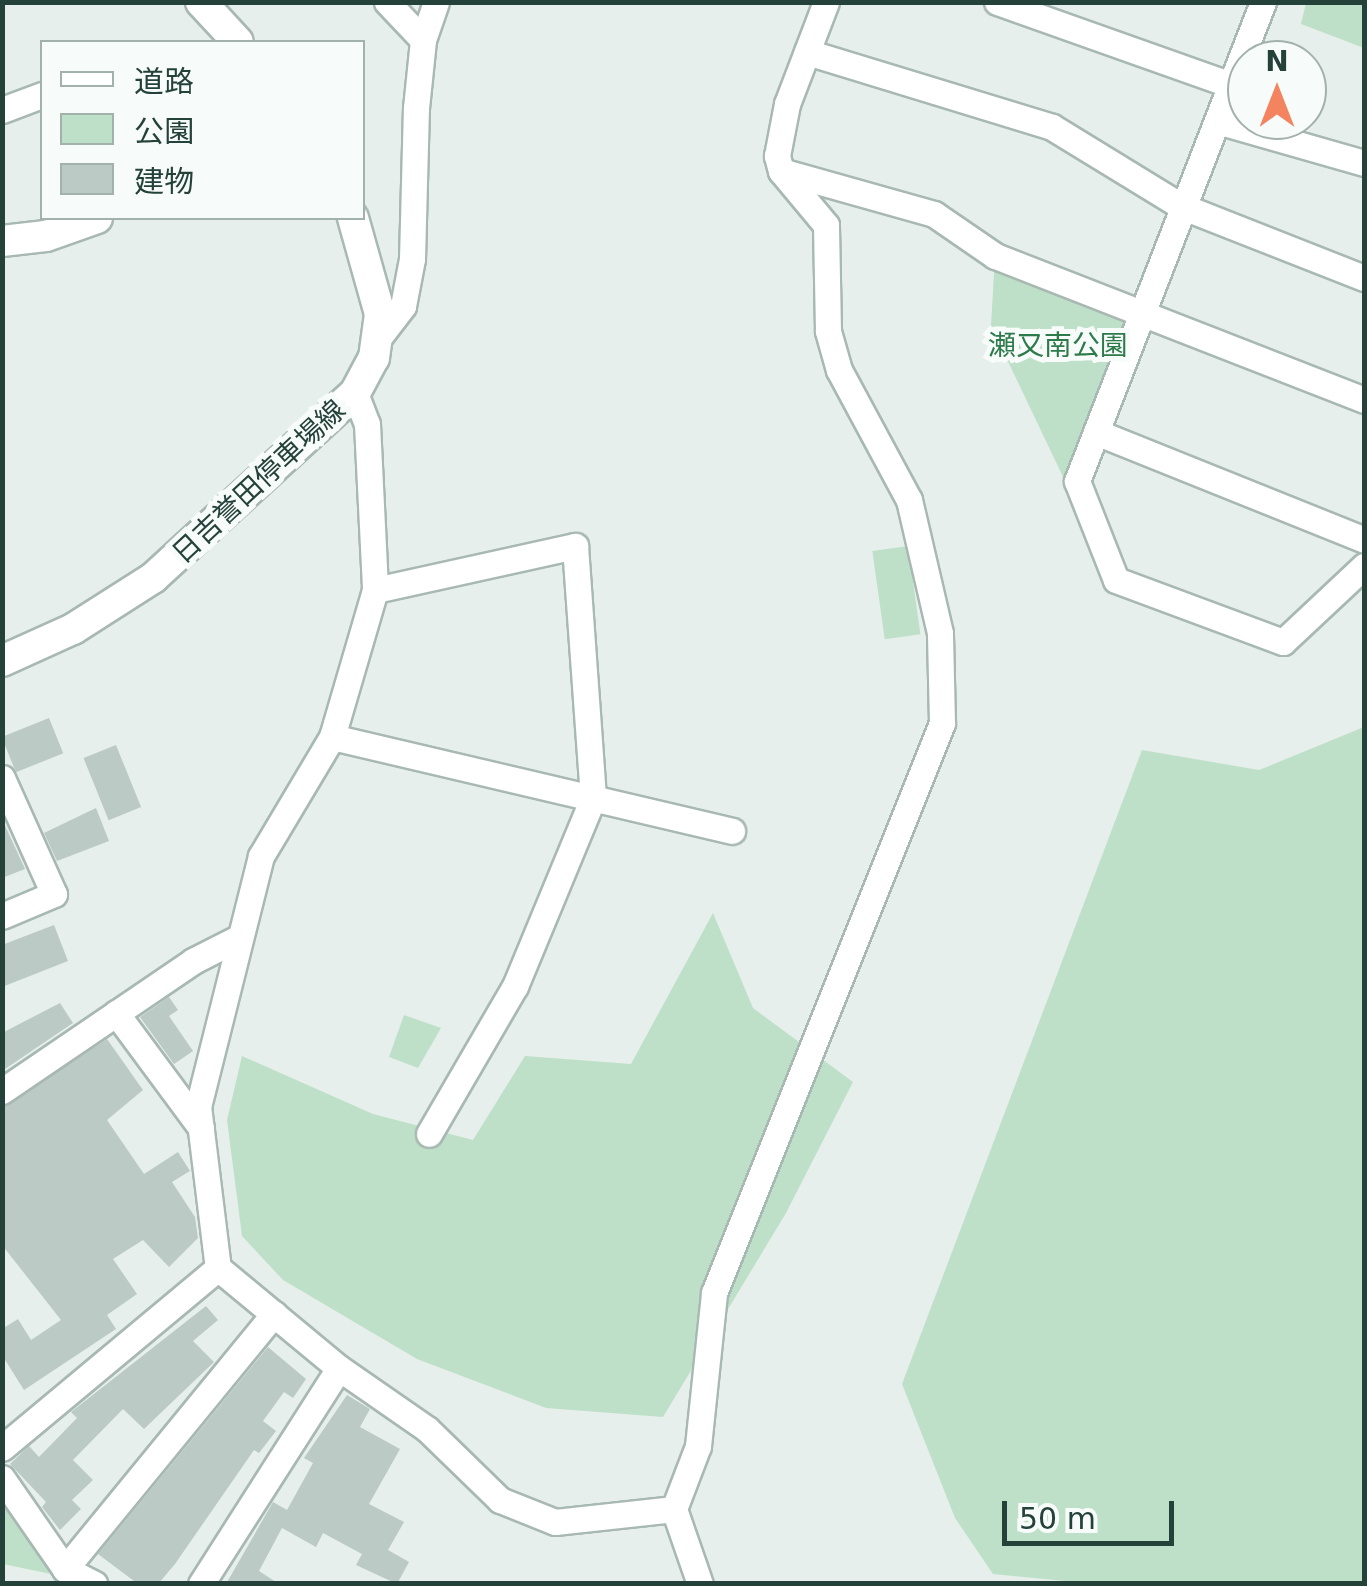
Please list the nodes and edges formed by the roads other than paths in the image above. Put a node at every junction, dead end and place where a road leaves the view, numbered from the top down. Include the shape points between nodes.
1 (387, 2) edge
2 (436, 2) edge
3 (826, 2) edge
4 (997, 2) edge
5 (1262, 2) edge
6 (211, 6) edge
7 (236, 40) edge
8 (423, 40) junction
9 (1248, 40) edge
10 (807, 52) junction
11 (1227, 84) edge
12 (1227, 95) edge
13 (40, 96) edge
14 (2, 110) edge
15 (1217, 120) junction
16 (1364, 163) edge
17 (781, 171) junction
18 (1181, 206) junction
19 (91, 220) edge
20 (353, 220) edge
21 (2, 241) edge
22 (1364, 278) edge
23 (1141, 316) junction
24 (377, 340) junction
25 (355, 392) junction
26 (1364, 400) edge
27 (1096, 432) junction
28 (1364, 540) edge
29 (1364, 566) edge
30 (376, 590) junction
31 (2, 661) edge
32 (332, 737) junction
33 (2, 778) edge
34 (593, 798) junction
35 (732, 831) dead end
36 (2, 916) edge
37 (238, 938) junction
38 (116, 1013) junction
39 (2, 1091) edge
40 (201, 1128) junction
41 (429, 1134) dead end
42 (218, 1268) junction
43 (274, 1314) junction
44 (339, 1368) junction
45 (2, 1448) edge
46 (2, 1478) edge
47 (674, 1509) junction
48 (66, 1569) junction
49 (94, 1584) edge
50 (201, 1584) edge
51 (700, 1584) edge

1 - 8 street
2 - 8 street
3 - 10 street
4 - 11 street
5 - 9 street
6 - 7 main road
8 - 24 street via 412,259 403,306
10 - 17 street via 781,130
10 - 18 street via 1052,127
12 - 15 street
13 - 14 street
15 - 16 street
15 - 18 street
17 - 23 street via 934,214 994,256
17 - 47 street via 826,225 828,331 839,370 910,500 940,634 942,724 851,961 733,1234 714,1293 698,1446
18 - 22 street
18 - 23 street
19 - 21 main road via 46,236
20 - 24 main road, 日吉誉田停車場線 via 375,286
23 - 26 street
23 - 27 street
24 - 25 main road, 日吉誉田停車場線
25 - 30 street via 367,424
25 - 31 main road, 日吉誉田停車場線 via 154,578 73,629
27 - 28 street
27 - 29 street via 1076,481 1116,580 1283,642
30 - 32 street
30 - 34 street via 575,546
32 - 34 street
32 - 37 street via 262,856
33 - 36 street via 54,894
34 - 35 street
34 - 41 street via 515,986
37 - 38 street
37 - 40 street via 198,1106
38 - 39 street
38 - 40 street
40 - 42 street
42 - 43 street
42 - 45 street
43 - 44 street
43 - 48 street
44 - 47 street via 427,1428 500,1500 555,1522
44 - 50 street
46 - 48 street
47 - 51 street
48 - 49 street

